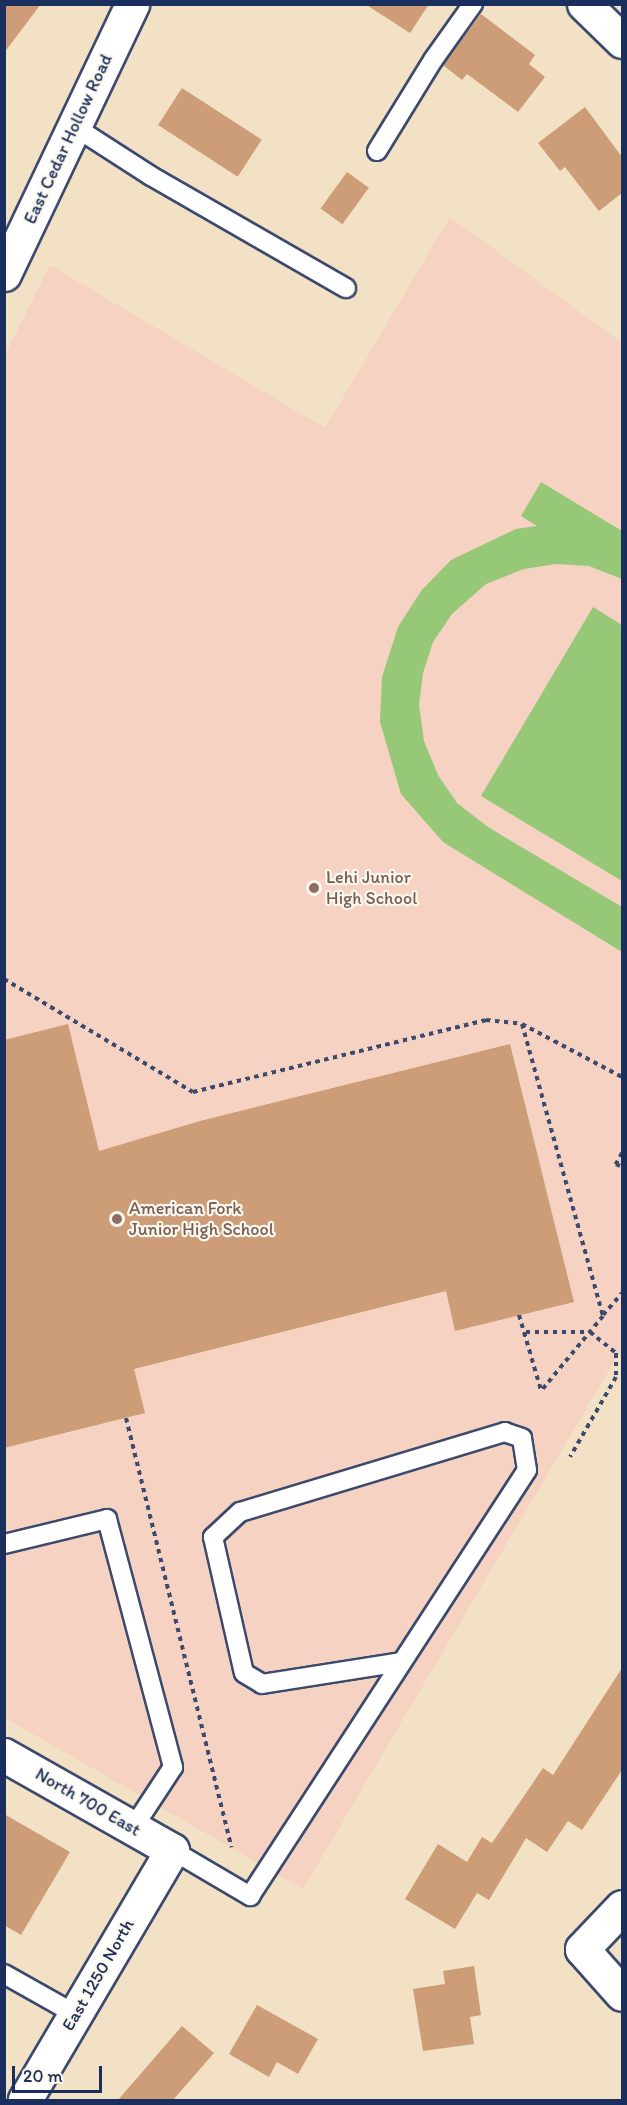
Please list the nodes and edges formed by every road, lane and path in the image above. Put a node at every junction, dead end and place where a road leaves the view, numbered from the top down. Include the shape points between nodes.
1 (132, 4) edge
2 (473, 4) edge
3 (584, 4) edge
4 (622, 41) edge
5 (75, 127) junction
6 (377, 151) dead end
7 (13, 232) edge
8 (4, 274) edge
9 (346, 288) dead end
10 (4, 979) edge
11 (522, 1024) junction
12 (622, 1077) edge
13 (622, 1154) edge
14 (622, 1167) edge
15 (622, 1293) edge
16 (519, 1315) dead end
17 (603, 1316) junction
18 (526, 1332) junction
19 (590, 1332) junction
20 (126, 1418) dead end
21 (570, 1457) dead end
22 (4, 1545) edge
23 (401, 1662) junction
24 (4, 1755) edge
25 (133, 1828) junction
26 (231, 1847) dead end
27 (172, 1850) junction
28 (622, 1907) edge
29 (4, 1974) edge
30 (622, 1994) edge
31 (75, 2014) junction
32 (25, 2100) edge

1 - 5 street, East Cedar Hollow Road
2 - 6 lane
3 - 4 street
5 - 7 street, East Cedar Hollow Road
5 - 9 lane via 151,176
7 - 8 street, East Cedar Hollow Road
10 - 11 path via 193,1092 486,1020
11 - 12 path
11 - 17 path
13 - 14 path via 616,1164
15 - 17 path
16 - 18 path
17 - 19 path
18 - 19 path
18 - 19 path via 541,1391
19 - 21 path via 616,1353 616,1377
20 - 26 path
22 - 25 lane via 108,1519 173,1767
23 - 23 lane via 262,1684 244,1673 213,1537 240,1512 505,1432 522,1438 526,1470
23 - 27 lane via 250,1896
24 - 25 street, North 700 East
25 - 27 street, North 700 East
27 - 31 street, East 1250 North
28 - 30 street via 582,1949
29 - 31 lane
31 - 32 street, East 1250 North

